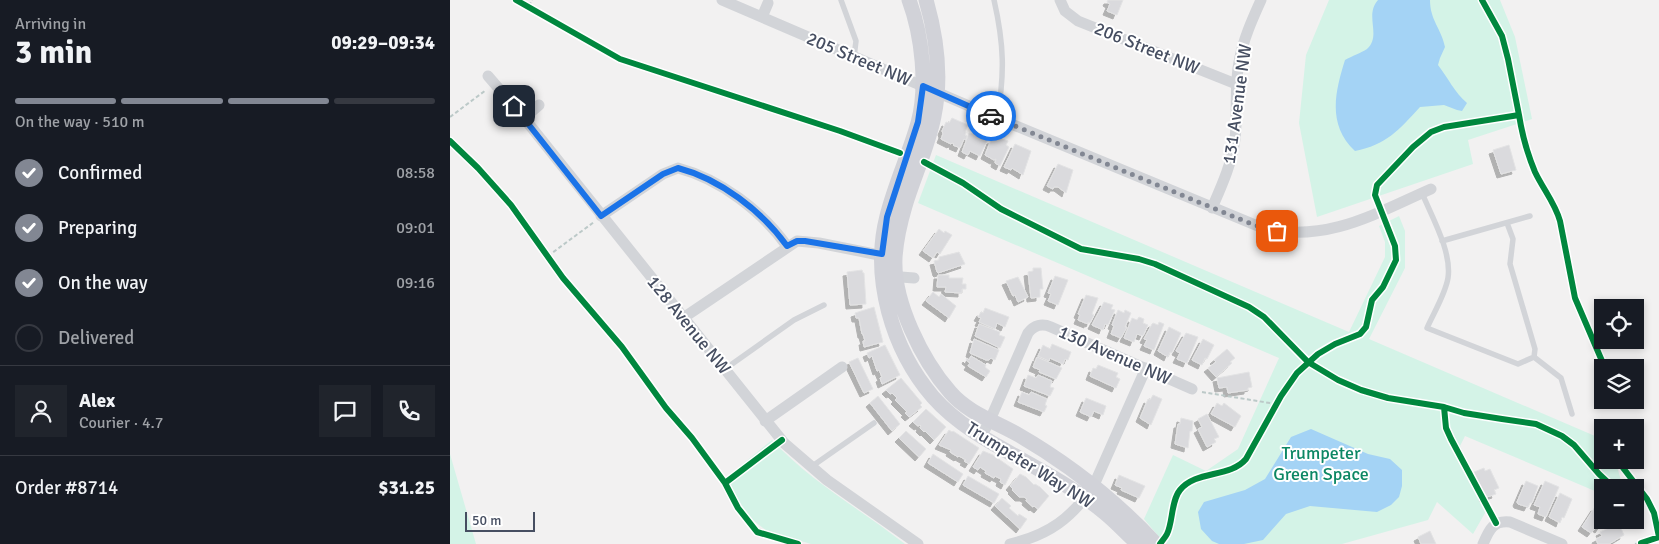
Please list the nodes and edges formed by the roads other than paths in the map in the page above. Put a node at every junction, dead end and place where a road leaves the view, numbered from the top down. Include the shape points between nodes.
1 (722, 0) edge
2 (841, 0) edge
3 (909, 0) edge
4 (926, 0) edge
5 (994, 0) edge
6 (1261, 0) edge
7 (1061, 3) edge
8 (768, 4) dead end
9 (762, 18) junction
10 (854, 57) junction
11 (491, 80) road end
12 (1236, 84) junction
13 (923, 86) junction
14 (938, 93) junction
15 (539, 105) dead end
16 (524, 118) junction
17 (997, 118) junction
18 (1426, 191) joint
19 (1212, 208) junction
20 (601, 216) junction
21 (1530, 216) dead end
22 (1507, 223) junction
23 (1442, 241) junction
24 (787, 246) junction
25 (889, 257) junction
26 (889, 276) junction
27 (914, 278) dead end
28 (824, 305) dead end
29 (683, 318) junction
30 (1534, 357) junction
31 (842, 367) dead end
32 (1146, 368) junction
33 (724, 369) junction
34 (1192, 389) road end
35 (1572, 414) dead end
36 (990, 420) junction
37 (765, 421) junction
38 (874, 422) dead end
39 (981, 437) junction
40 (810, 467) junction
41 (1094, 485) junction
42 (1085, 498) junction
43 (918, 544) edge
44 (1010, 544) edge
45 (1138, 544) edge
46 (1156, 544) edge
47 (1483, 544) edge
48 (1562, 544) edge

1 - 9 street, 205 Street NW
2 - 10 lane via 856,41
3 - 13 street, Trumpeter Way NW via 919,40
4 - 14 street, Trumpeter Way NW via 934,36
5 - 17 lane via 1004,59
6 - 12 street, 131 Avenue NW via 1241,50
7 - 12 street, 206 Street NW via 1070,16 1086,24
8 - 9 street
9 - 10 street, 205 Street NW
10 - 13 street, 205 Street NW
11 - 16 street, 128 Avenue NW
12 - 19 street, 131 Avenue NW via 1233,149 1228,172
13 - 14 street, 205 Street NW
13 - 25 street, Trumpeter Way NW via 918,122 887,217
14 - 17 street, 205 Street NW
14 - 25 street, Trumpeter Way NW via 930,133
15 - 16 street
16 - 20 street, 128 Avenue NW
17 - 19 street, 205 Street NW
18 - 19 street, 205 Street NW via 1349,224 1306,233 1265,228
18 - 23 lane
20 - 24 street via 663,174 678,168 703,178 742,201 777,232
20 - 29 street, 128 Avenue NW
21 - 22 lane
22 - 23 lane
22 - 30 lane via 1514,239 1510,264 1534,342
23 - 30 lane via 1448,276 1426,328 1513,363
24 - 25 street via 805,241
24 - 29 street
25 - 26 street, Trumpeter Way NW
26 - 27 street
26 - 36 street, Trumpeter Way NW via 926,359 951,393 972,412
26 - 39 street, Trumpeter Way NW via 883,287 893,328 913,369 933,397
28 - 33 lane via 794,320
29 - 33 street, 128 Avenue NW
30 - 35 lane via 1561,378
31 - 37 street
32 - 34 street, 130 Avenue NW
32 - 36 street, 130 Avenue NW via 1051,326 1038,325 1028,333
32 - 41 street
33 - 37 street, 128 Avenue NW
36 - 39 street
36 - 41 street, Trumpeter Way NW
37 - 40 street, 128 Avenue NW
38 - 40 lane
39 - 42 street, Trumpeter Way NW
40 - 43 street, 128 Avenue NW
41 - 42 street
41 - 46 street, Trumpeter Way NW
42 - 44 street via 1065,520 1035,537
42 - 45 street, Trumpeter Way NW
47 - 48 street via 1496,523 1510,522

